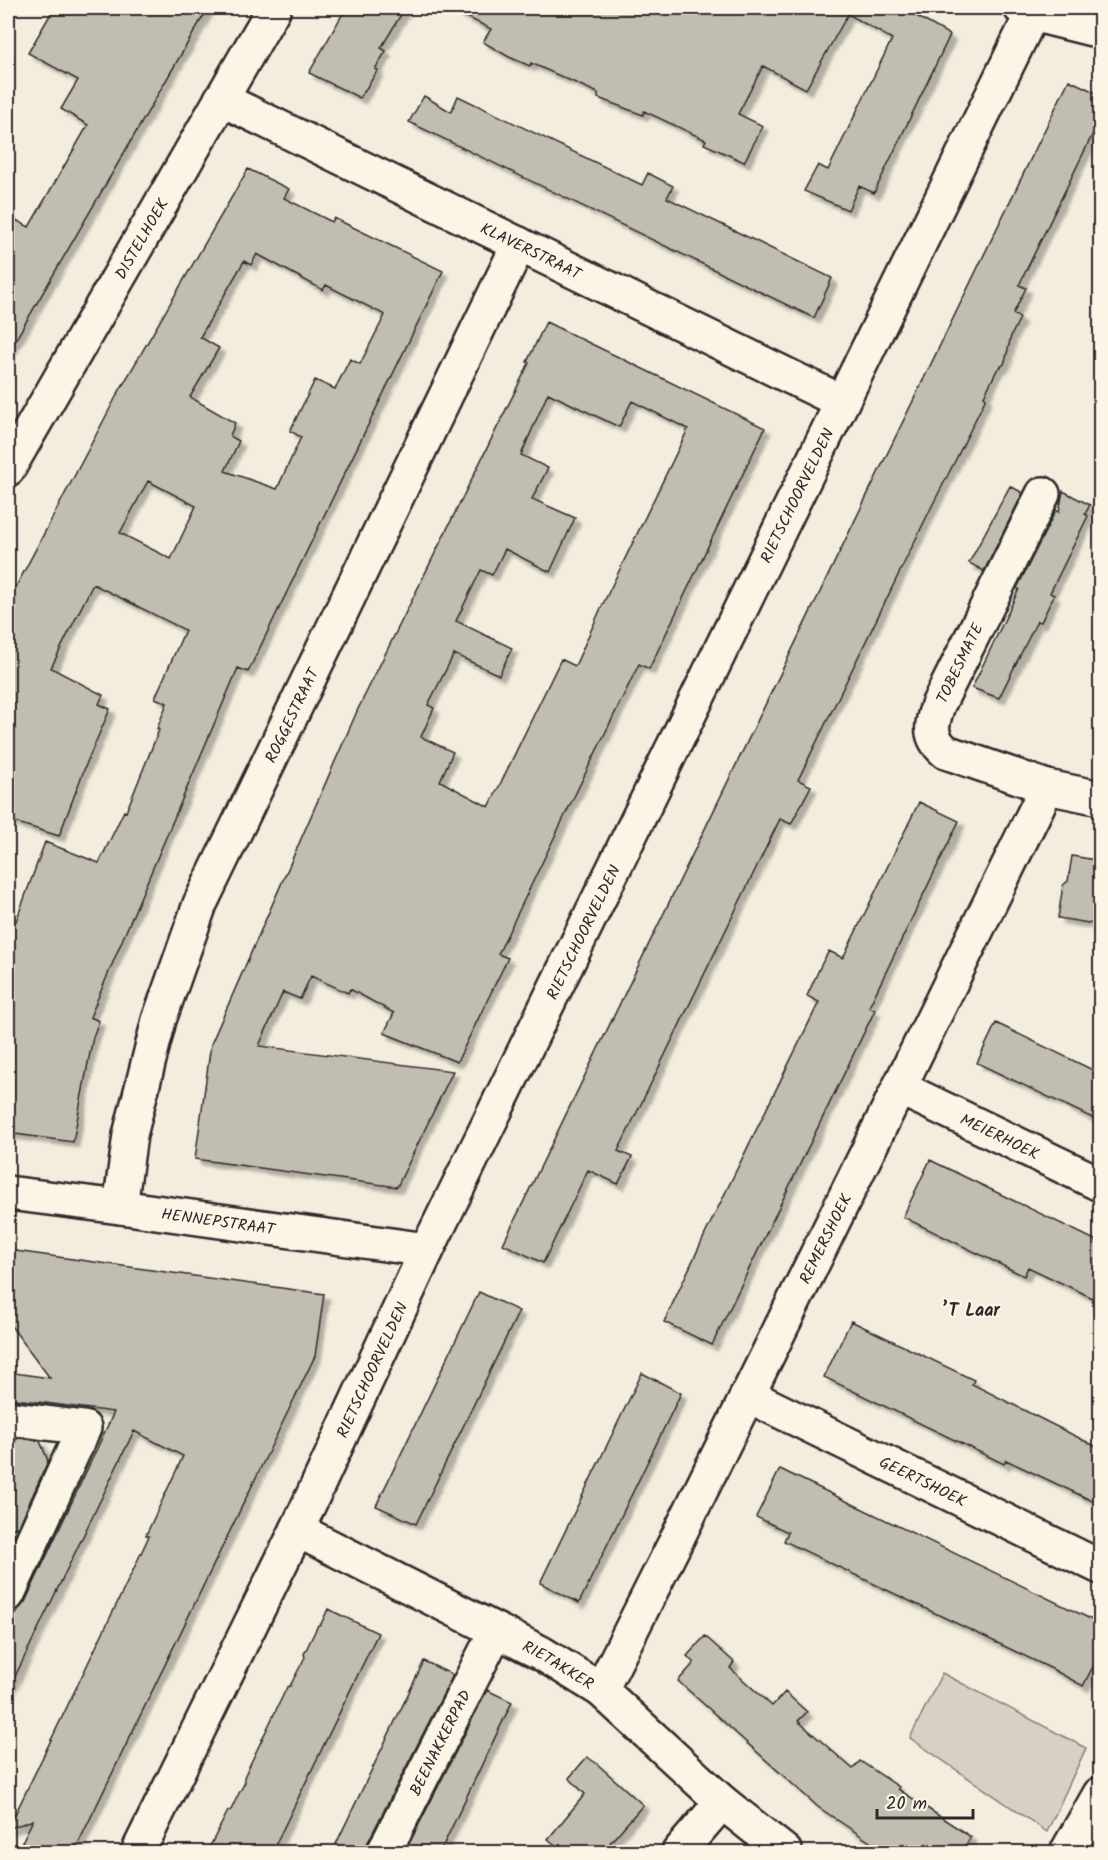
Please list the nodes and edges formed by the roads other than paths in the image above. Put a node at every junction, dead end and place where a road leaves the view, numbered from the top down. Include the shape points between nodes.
1 (274, 8) edge
2 (1026, 11) edge
3 (1101, 31) edge
4 (221, 99) junction
5 (519, 244) junction
6 (843, 402) junction
7 (8, 469) edge
8 (1043, 494) dead end
9 (1047, 786) junction
10 (1101, 798) edge
11 (900, 1088) junction
12 (1101, 1184) edge
13 (8, 1193) edge
14 (120, 1207) junction
15 (427, 1250) junction
16 (747, 1395) junction
17 (8, 1418) edge
18 (297, 1530) junction
19 (1101, 1567) edge
20 (8, 1594) edge
21 (496, 1631) junction
22 (601, 1690) junction
23 (1101, 1794) edge
24 (722, 1802) junction
25 (138, 1852) edge
26 (384, 1852) edge
27 (679, 1852) edge
28 (785, 1852) edge
29 (1067, 1852) edge

1 - 4 street, DISTELHOEK
2 - 3 street
2 - 6 street, RIETSCHOORVELDEN
4 - 5 street, KLAVERSTRAAT
4 - 7 street, DISTELHOEK
5 - 6 street, KLAVERSTRAAT
5 - 14 street, ROGGESTRAAT via 200,904 159,1020 130,1135
6 - 15 street, RIETSCHOORVELDEN
8 - 9 street, TOBESMATE via 938,705 933,734 936,744 946,752
9 - 10 street, TOBESMATE
9 - 11 street, REMERSHOEK
11 - 12 street, MEIERHOEK
11 - 16 street, REMERSHOEK
13 - 14 street, HENNEPSTRAAT
14 - 15 street, HENNEPSTRAAT
15 - 18 street, RIETSCHOORVELDEN
16 - 19 street, GEERTSHOEK
16 - 22 street, REMERSHOEK
17 - 20 street via 84,1428
18 - 21 street, RIETAKKER
18 - 25 street, RIETSCHOORVELDEN
21 - 22 street, RIETAKKER
21 - 26 street, BEENAKKERPAD
22 - 24 street, RIETAKKER
23 - 29 street
24 - 27 street
24 - 28 street, RIETAKKER

